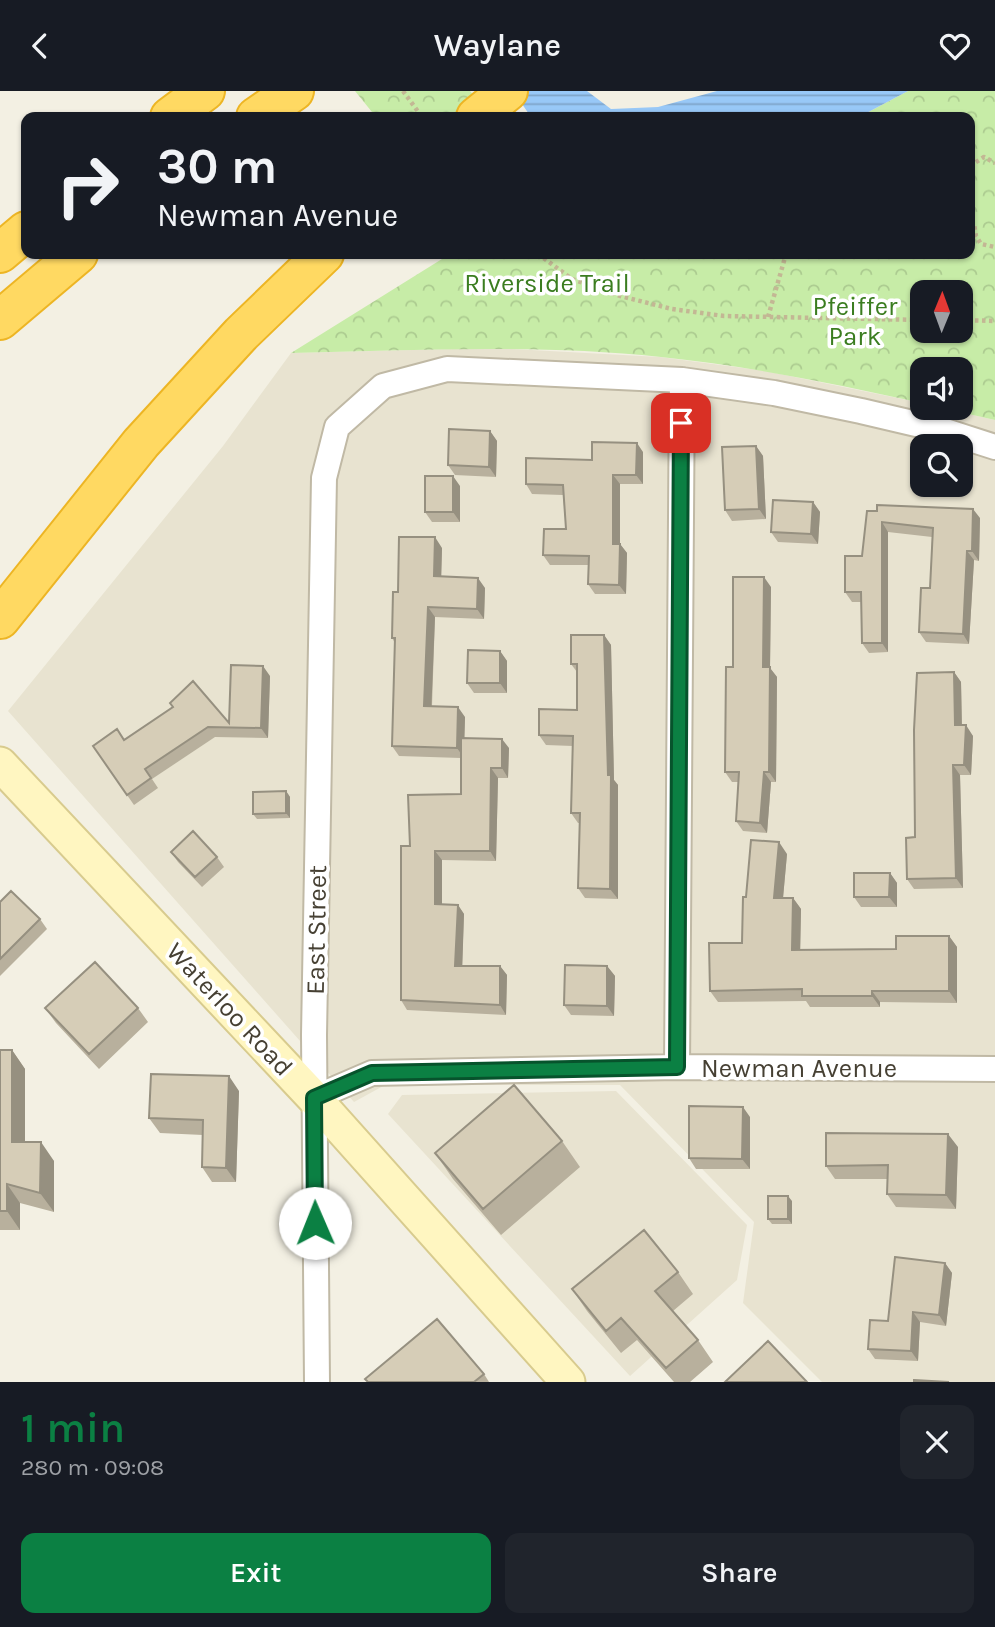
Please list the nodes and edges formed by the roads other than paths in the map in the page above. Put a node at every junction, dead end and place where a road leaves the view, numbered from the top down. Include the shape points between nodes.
1 (205, 91) edge
2 (294, 91) edge
3 (508, 91) edge
4 (177, 112) edge
5 (263, 112) edge
6 (482, 112) edge
7 (21, 235) edge
8 (0, 253) edge
9 (72, 259) edge
10 (319, 259) edge
11 (0, 320) edge
12 (682, 380) junction
13 (995, 447) edge
14 (0, 619) edge
15 (0, 764) edge
16 (677, 1067) junction
17 (995, 1069) edge
18 (314, 1098) junction
19 (317, 1382) edge
20 (568, 1382) edge

1 - 4 highway
2 - 5 highway
3 - 6 highway
7 - 8 highway
9 - 11 highway
10 - 14 highway via 241,334 141,443
12 - 13 street, East Street via 861,411
12 - 16 street
12 - 18 street, East Street via 447,369 383,386 337,427 324,478
15 - 18 main road, Waterloo Road
16 - 17 street, Newman Avenue
16 - 18 street, Newman Avenue via 372,1073
18 - 19 street, East Street
18 - 20 main road, Waterloo Road

